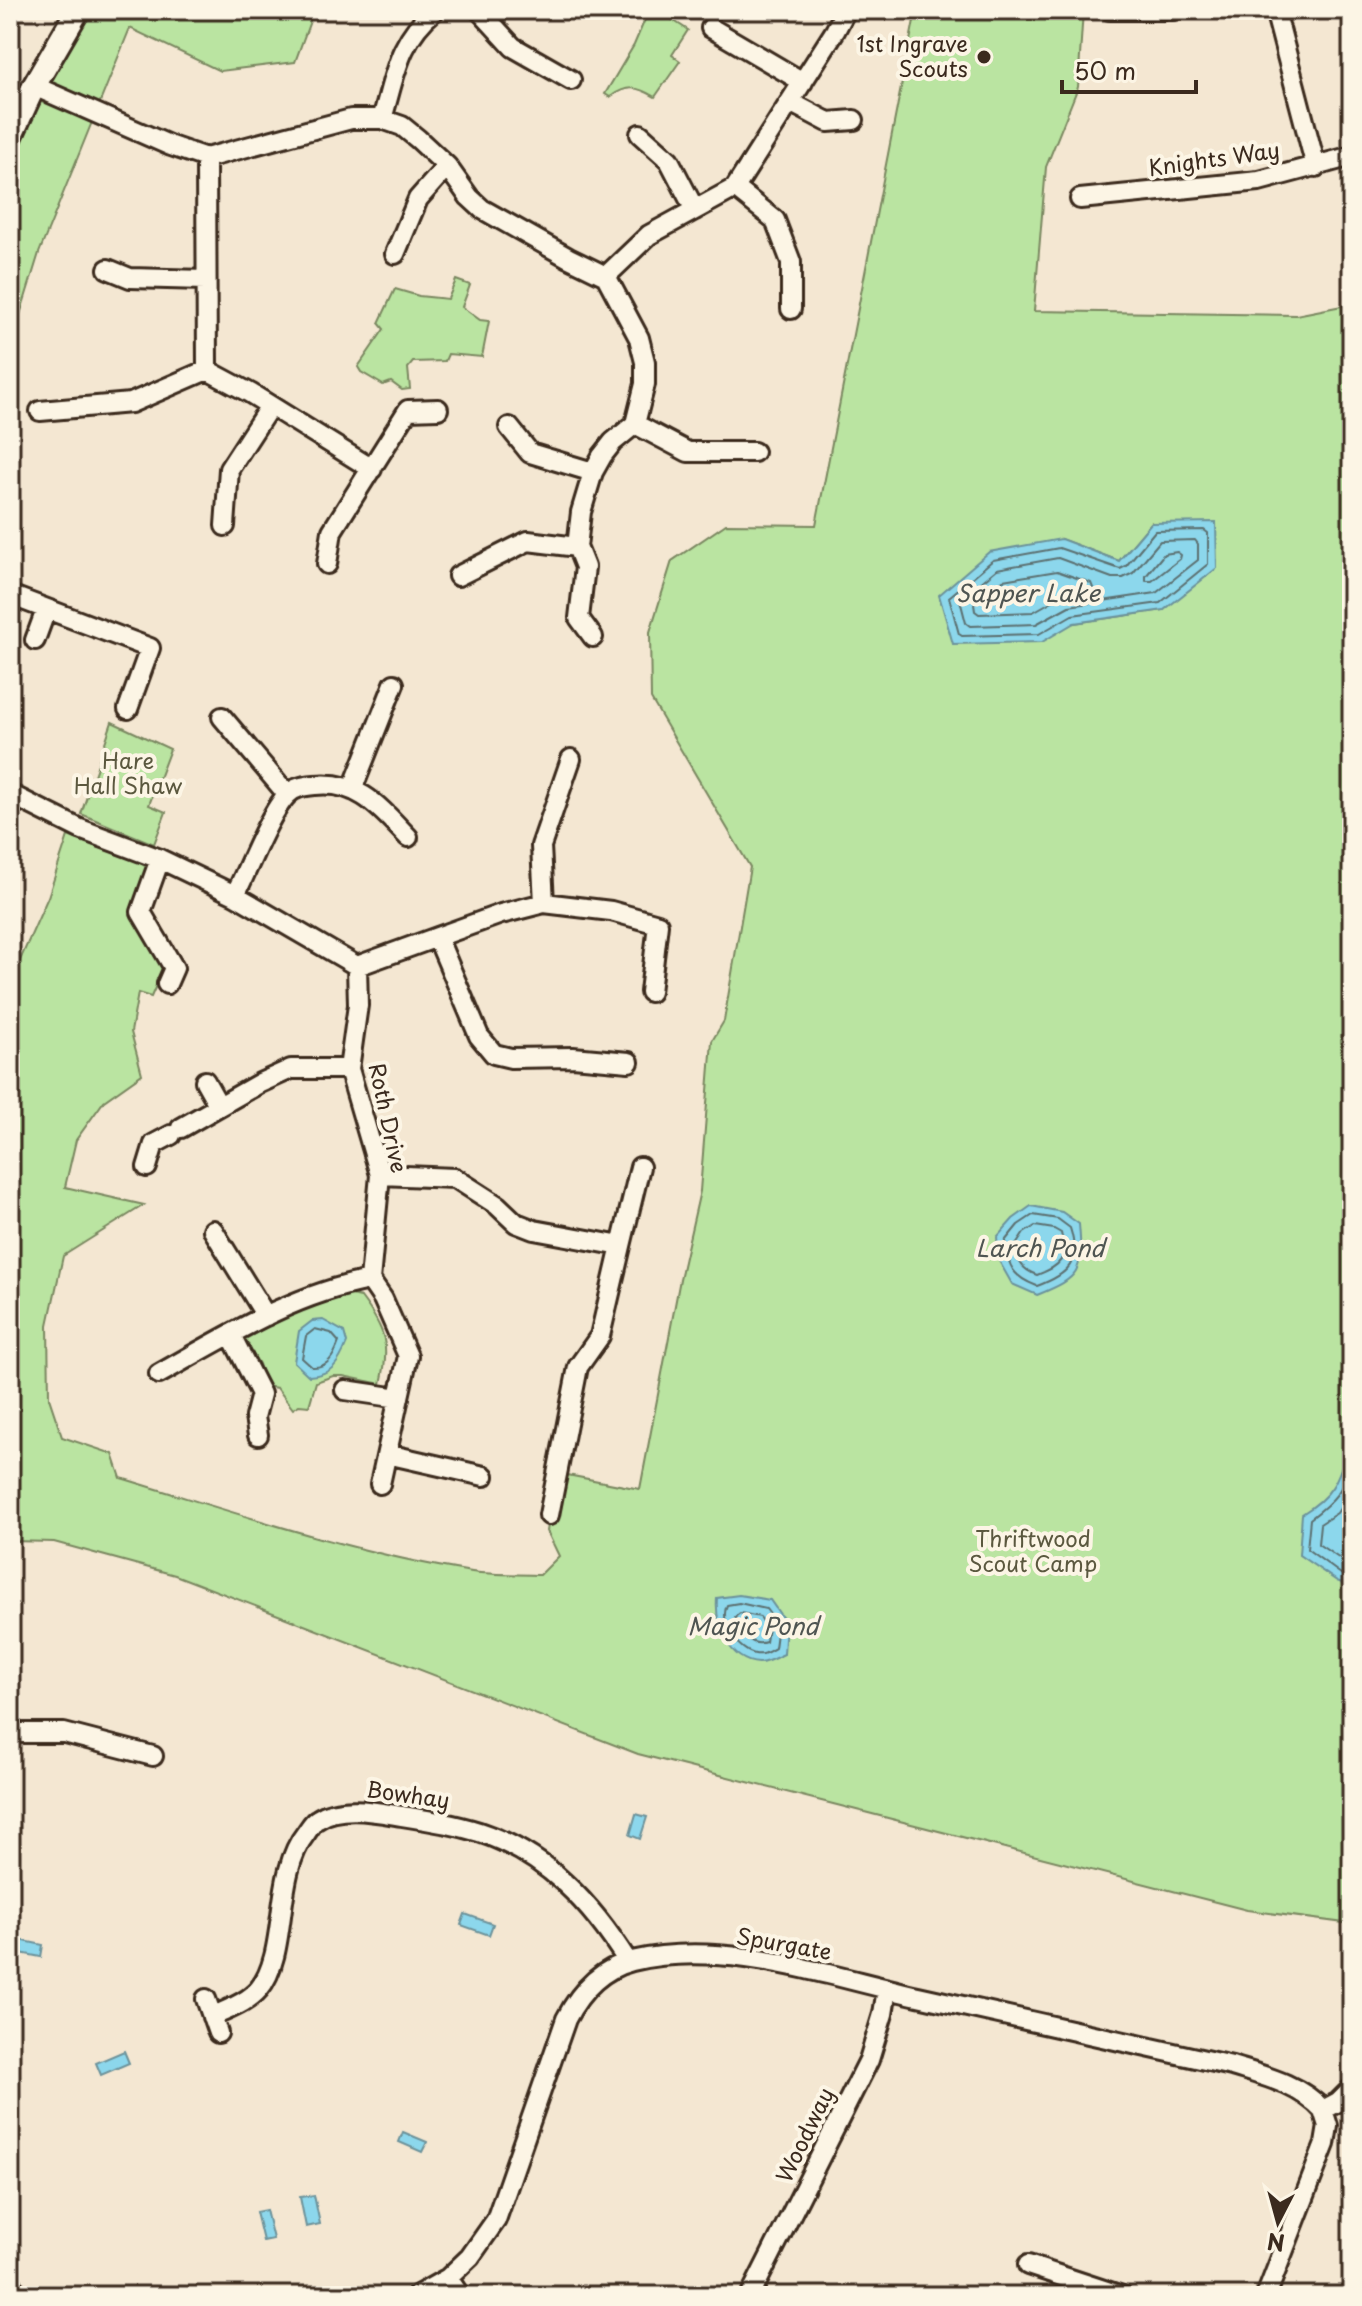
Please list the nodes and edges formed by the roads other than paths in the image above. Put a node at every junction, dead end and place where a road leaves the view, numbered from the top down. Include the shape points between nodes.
1 (78, 10) edge
2 (435, 10) edge
3 (479, 10) edge
4 (846, 10) edge
5 (1110, 10) edge
6 (1173, 10) edge
7 (1275, 10) edge
8 (711, 28) dead end
9 (571, 80) dead end
10 (803, 82) junction
11 (34, 86) junction
12 (790, 102) junction
13 (382, 119) junction
14 (854, 120) dead end
15 (640, 134) dead end
16 (10, 138) edge
17 (1352, 156) edge
18 (206, 158) junction
19 (447, 166) junction
20 (1316, 167) junction
21 (735, 188) junction
22 (1080, 199) dead end
23 (695, 210) junction
24 (395, 254) dead end
25 (108, 269) dead end
26 (606, 276) junction
27 (205, 280) junction
28 (791, 309) dead end
29 (207, 370) junction
30 (270, 406) junction
31 (438, 409) dead end
32 (40, 411) dead end
33 (635, 424) junction
34 (509, 427) dead end
35 (754, 452) dead end
36 (372, 469) junction
37 (593, 472) junction
38 (225, 526) dead end
39 (577, 547) junction
40 (327, 564) dead end
41 (458, 576) dead end
42 (10, 595) edge
43 (46, 610) junction
44 (593, 637) dead end
45 (35, 640) dead end
46 (394, 684) dead end
47 (128, 709) dead end
48 (222, 717) dead end
49 (571, 759) dead end
50 (352, 790) junction
51 (10, 794) edge
52 (287, 794) junction
53 (408, 837) dead end
54 (160, 859) junction
55 (235, 895) junction
56 (544, 903) junction
57 (438, 939) junction
58 (357, 966) junction
59 (167, 984) dead end
60 (650, 992) dead end
61 (629, 1062) dead end
62 (349, 1069) junction
63 (205, 1081) dead end
64 (219, 1106) junction
65 (147, 1167) dead end
66 (640, 1167) dead end
67 (380, 1175) junction
68 (213, 1230) dead end
69 (621, 1246) junction
70 (370, 1280) junction
71 (266, 1316) junction
72 (231, 1335) junction
73 (159, 1374) dead end
74 (345, 1390) dead end
75 (399, 1398) junction
76 (258, 1435) dead end
77 (387, 1454) junction
78 (484, 1476) dead end
79 (380, 1484) dead end
80 (549, 1515) dead end
81 (10, 1733) edge
82 (153, 1756) dead end
83 (628, 1962) junction
84 (887, 1989) junction
85 (212, 2016) dead end
86 (1352, 2088) edge
87 (1323, 2110) junction
88 (1028, 2265) dead end
89 (448, 2278) junction
90 (10, 2280) edge
91 (16, 2296) edge
92 (416, 2296) edge
93 (460, 2296) edge
94 (750, 2296) edge
95 (1122, 2296) edge
96 (1266, 2296) edge

1 - 11 street
2 - 13 street via 405,43
3 - 9 street via 513,47
4 - 10 street
5 - 6 street
7 - 20 street
8 - 10 street
10 - 12 street
11 - 16 street
11 - 18 street
12 - 14 street via 828,122
12 - 21 street
13 - 18 street via 351,119
13 - 19 street via 402,126
15 - 23 street via 669,160
17 - 20 street, Knights Way
18 - 27 street
19 - 24 street via 418,199
19 - 26 street via 482,209
20 - 22 street, Knights Way via 1259,181
21 - 23 street
21 - 28 street via 775,220 791,262
23 - 26 street via 649,235
25 - 27 street via 130,278
26 - 33 street via 639,338 645,362
27 - 29 street
29 - 30 street
29 - 32 street via 131,403
30 - 36 street
30 - 38 street via 229,469
31 - 36 street via 408,410
33 - 35 street via 688,452
33 - 37 street via 613,442
34 - 37 street via 530,453
36 - 40 street via 332,531
37 - 39 street
39 - 41 street via 528,541
39 - 44 street via 585,567 579,618
42 - 43 street
43 - 45 street
43 - 47 street via 150,648
46 - 50 street
48 - 52 street
49 - 56 street via 541,846
50 - 52 street via 331,783
50 - 53 street via 367,795
51 - 54 street via 80,829
52 - 55 street
54 - 55 street
54 - 59 street via 141,912 174,968
55 - 58 street
56 - 57 street
56 - 60 street via 611,911 658,924
57 - 58 street
57 - 61 street via 479,1036 494,1054
58 - 62 street, Roth Drive via 358,1005
62 - 64 street via 291,1069
62 - 67 street, Roth Drive
63 - 64 street
64 - 65 street via 154,1144
66 - 69 street
67 - 69 street via 455,1178 516,1223
67 - 70 street, Roth Drive
68 - 71 street
69 - 80 street via 600,1336 578,1370
70 - 71 street via 297,1300
70 - 75 street via 408,1356
71 - 72 street
72 - 73 street
72 - 76 street via 261,1394 255,1417
74 - 75 street
75 - 77 street
77 - 78 street
77 - 79 street
81 - 82 street via 64,1733
83 - 84 street, Spurgate via 655,1957 738,1958
83 - 85 street, Bowhay via 588,1904 517,1848 444,1823 343,1811 317,1819 297,1844 271,1967 260,1988
83 - 89 street, Spurgate via 602,1974 579,1994 496,2220
84 - 87 street, Spurgate via 1232,2066 1297,2089
84 - 94 street, Woodway via 869,2060
86 - 87 street
87 - 96 street via 1328,2126 1325,2144
88 - 95 street
89 - 92 street, Spurgate
89 - 93 street
90 - 91 street

